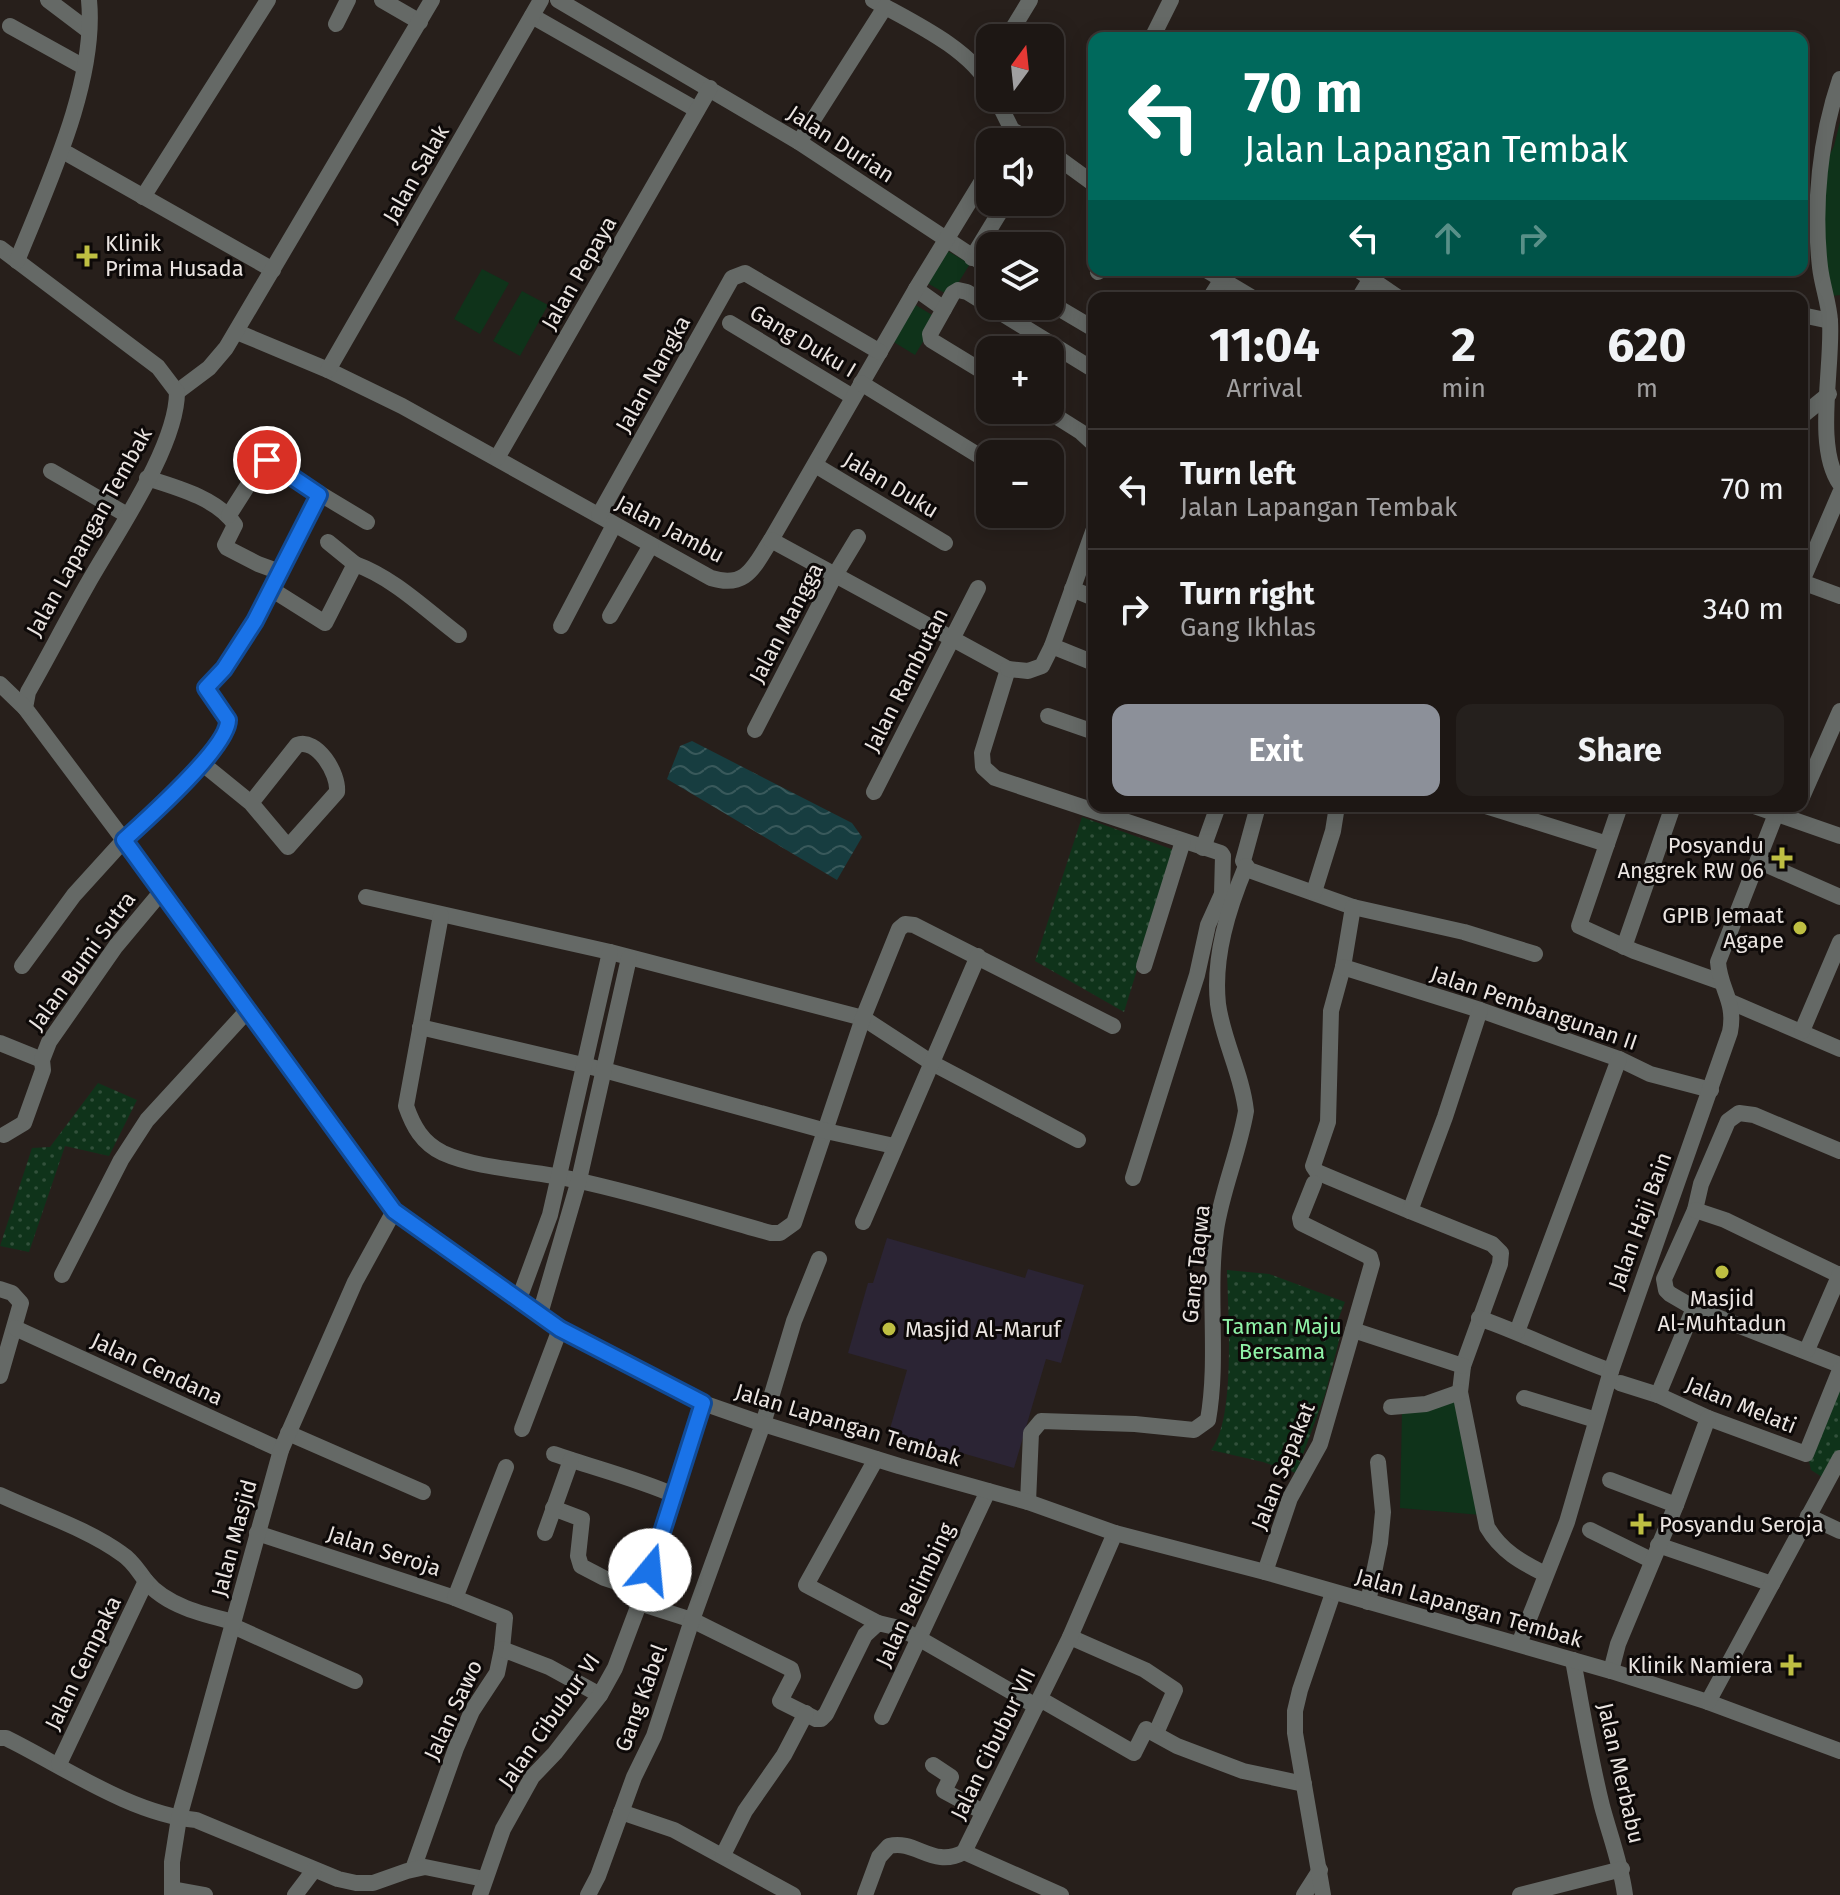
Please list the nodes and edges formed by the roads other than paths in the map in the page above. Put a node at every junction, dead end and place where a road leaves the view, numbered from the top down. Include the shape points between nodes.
1 (48, 0) edge
2 (89, 0) edge
3 (268, 0) edge
4 (348, 0) edge
5 (382, 0) edge
6 (432, 0) edge
7 (541, 0) edge
8 (558, 0) edge
9 (1030, 0) edge
10 (1171, 0) edge
11 (879, 3) edge
12 (532, 16) junction
13 (420, 22) junction
14 (336, 24) dead end
15 (1015, 24) edge
16 (10, 26) dead end
17 (89, 31) junction
18 (1155, 32) edge
19 (976, 66) edge
20 (84, 67) junction
21 (1840, 79) edge
22 (710, 88) junction
23 (697, 110) junction
24 (799, 142) junction
25 (68, 154) dead end
26 (1064, 162) edge
27 (1088, 180) edge
28 (976, 191) edge
29 (143, 197) junction
30 (998, 216) edge
31 (946, 240) junction
32 (0, 248) edge
33 (972, 258) junction
34 (976, 260) edge
35 (17, 261) junction
36 (273, 270) junction
37 (1217, 276) edge
38 (1373, 276) edge
39 (1222, 279) junction
40 (916, 289) junction
41 (1214, 292) edge
42 (1243, 292) edge
43 (1392, 292) edge
44 (1834, 304) edge
45 (944, 309) junction
46 (1064, 311) edge
47 (1808, 316) edge
48 (1830, 321) junction
49 (730, 323) dead end
50 (1088, 325) edge
51 (237, 332) junction
52 (880, 352) junction
53 (1088, 366) edge
54 (976, 367) edge
55 (328, 370) junction
56 (857, 390) junction
57 (177, 392) junction
58 (1829, 394) junction
59 (1808, 411) edge
60 (1064, 421) edge
61 (1088, 438) edge
62 (976, 454) edge
63 (497, 458) junction
64 (815, 465) junction
65 (51, 471) dead end
66 (147, 478) junction
67 (1840, 484) edge
68 (1840, 493) edge
69 (319, 495) junction
70 (127, 515) junction
71 (229, 515) junction
72 (599, 515) junction
73 (367, 522) dead end
74 (614, 525) junction
75 (858, 537) dead end
76 (771, 540) junction
77 (328, 542) dead end
78 (945, 543) dead end
79 (651, 545) junction
80 (1088, 546) edge
81 (355, 564) junction
82 (1808, 568) edge
83 (280, 572) junction
84 (835, 575) junction
85 (1808, 584) edge
86 (978, 588) dead end
87 (271, 589) junction
88 (1072, 589) junction
89 (1088, 596) edge
90 (1840, 596) edge
91 (610, 616) dead end
92 (561, 626) dead end
93 (459, 635) dead end
94 (952, 637) junction
95 (1052, 646) junction
96 (1088, 661) edge
97 (1008, 669) junction
98 (0, 684) edge
99 (25, 708) junction
100 (1840, 711) edge
101 (1048, 716) dead end
102 (755, 730) dead end
103 (1088, 730) edge
104 (203, 764) junction
105 (1808, 783) edge
106 (874, 792) dead end
107 (251, 803) junction
108 (1088, 804) edge
109 (1118, 812) edge
110 (1216, 812) edge
111 (1256, 812) edge
112 (1336, 812) edge
113 (1505, 812) edge
114 (1618, 812) edge
115 (1671, 812) edge
116 (1789, 813) edge
117 (1840, 836) edge
118 (124, 840) junction
119 (1183, 841) junction
120 (1607, 844) junction
121 (1203, 848) junction
122 (1758, 861) junction
123 (1246, 866) junction
124 (162, 891) junction
125 (1314, 892) junction
126 (366, 897) dead end
127 (1840, 897) edge
128 (1353, 907) junction
129 (441, 915) junction
130 (1840, 942) edge
131 (1624, 947) junction
132 (610, 952) junction
133 (1535, 954) dead end
134 (978, 956) junction
135 (629, 958) junction
136 (22, 966) dead end
137 (1144, 966) dead end
138 (1343, 967) junction
139 (1721, 982) junction
140 (1731, 1002) junction
141 (1480, 1010) junction
142 (247, 1011) junction
143 (863, 1018) junction
144 (1113, 1026) dead end
145 (420, 1027) junction
146 (1802, 1031) junction
147 (0, 1043) edge
148 (1840, 1049) edge
149 (1619, 1059) junction
150 (42, 1060) junction
151 (932, 1063) junction
152 (584, 1065) junction
153 (604, 1070) junction
154 (1711, 1090) junction
155 (826, 1131) junction
156 (4, 1135) dead end
157 (1078, 1140) dead end
158 (894, 1146) junction
159 (1840, 1151) edge
160 (1313, 1174) junction
161 (559, 1176) junction
162 (1133, 1178) dead end
163 (579, 1180) junction
164 (389, 1205) junction
165 (1695, 1210) junction
166 (1410, 1211) junction
167 (863, 1222) dead end
168 (819, 1259) dead end
169 (1840, 1274) edge
170 (62, 1275) dead end
171 (0, 1289) edge
172 (519, 1299) junction
173 (1694, 1308) junction
174 (540, 1314) junction
175 (1479, 1318) junction
176 (15, 1328) junction
177 (560, 1329) junction
178 (1353, 1330) junction
179 (1517, 1332) junction
180 (1807, 1350) junction
181 (1463, 1366) junction
182 (1840, 1367) edge
183 (0, 1376) edge
184 (1615, 1377) junction
185 (1460, 1392) junction
186 (1658, 1395) junction
187 (1524, 1398) dead end
188 (703, 1403) junction
189 (1391, 1407) dead end
190 (1708, 1418) junction
191 (1596, 1420) junction
192 (763, 1424) junction
193 (522, 1429) dead end
194 (288, 1433) junction
195 (281, 1450) junction
196 (554, 1454) dead end
197 (1840, 1458) edge
198 (876, 1459) junction
199 (571, 1460) junction
200 (1378, 1462) dead end
201 (506, 1467) dead end
202 (1610, 1480) dead end
203 (988, 1491) junction
204 (423, 1492) dead end
205 (0, 1495) edge
206 (674, 1495) junction
207 (1028, 1502) junction
208 (1676, 1505) junction
209 (553, 1508) junction
210 (1808, 1516) junction
211 (1590, 1530) dead end
212 (1840, 1531) edge
213 (257, 1533) junction
214 (545, 1533) dead end
215 (1115, 1533) junction
216 (1654, 1552) junction
217 (1265, 1572) junction
218 (1545, 1574) junction
219 (146, 1581) junction
220 (1772, 1584) junction
221 (1333, 1593) junction
222 (642, 1597) junction
223 (455, 1598) junction
224 (1368, 1602) junction
225 (692, 1620) junction
226 (878, 1623) junction
227 (234, 1624) junction
228 (1070, 1637) junction
229 (920, 1639) junction
230 (1519, 1644) junction
231 (502, 1649) junction
232 (1573, 1660) junction
233 (1611, 1671) junction
234 (355, 1681) dead end
235 (600, 1695) junction
236 (1038, 1702) junction
237 (1708, 1702) junction
238 (806, 1713) junction
239 (882, 1717) dead end
240 (1156, 1733) junction
241 (0, 1738) edge
242 (1840, 1751) edge
243 (59, 1764) junction
244 (933, 1765) dead end
245 (1304, 1784) junction
246 (621, 1812) junction
247 (983, 1812) junction
248 (179, 1818) junction
249 (964, 1852) junction
250 (723, 1855) junction
251 (413, 1869) junction
252 (1622, 1869) junction
253 (314, 1870) junction
254 (1320, 1870) junction
255 (482, 1887) edge
256 (766, 1888) edge
257 (172, 1892) edge
258 (205, 1895) edge
259 (295, 1895) edge
260 (588, 1895) edge
261 (793, 1895) edge
262 (865, 1895) edge
263 (1061, 1895) edge
264 (1304, 1895) edge
265 (1323, 1895) edge
266 (1520, 1895) edge
267 (1625, 1895) edge

1 - 17 street
2 - 17 street
3 - 29 street
4 - 14 street
5 - 13 street
6 - 13 street
7 - 12 street, Jalan Salak
8 - 22 street, Jalan Durian
9 - 15 street
10 - 18 street
11 - 19 street
11 - 24 street
12 - 23 street
12 - 55 street, Jalan Salak
13 - 36 street
16 - 20 street
17 - 20 street
20 - 35 street via 70,122
21 - 44 street via 1821,164 1820,268
22 - 23 street
22 - 24 street, Jalan Durian
23 - 63 street, Jalan Pepaya
24 - 31 street, Jalan Durian
25 - 29 street
26 - 27 street
28 - 31 street, Jalan Jambu
29 - 36 street
30 - 33 street
31 - 33 street, Jalan Durian
31 - 40 street, Jalan Jambu
32 - 35 street
33 - 34 street, Jalan Durian
35 - 57 street via 158,367
36 - 51 street
37 - 39 street
38 - 43 street
39 - 41 street
39 - 42 street
40 - 45 street
40 - 52 street, Jalan Jambu
44 - 48 street
45 - 53 street via 953,293 964,291
45 - 54 street via 931,340
46 - 50 street
47 - 48 street
48 - 58 street
49 - 56 street, Gang Duku I
51 - 55 street, Jalan Jambu
51 - 57 street via 209,368
52 - 56 street, Jalan Jambu
52 - 72 street, Jalan Nangka via 745,273 732,278
55 - 63 street, Jalan Jambu
56 - 62 street
56 - 64 street, Jalan Jambu
57 - 66 street, Jalan Lapangan Tembak via 174,421
58 - 59 street
58 - 67 street via 1826,449
60 - 61 street
63 - 72 street, Jalan Jambu
64 - 76 street, Jalan Jambu
64 - 78 street, Jalan Duku
65 - 70 street
66 - 70 street, Jalan Lapangan Tembak
66 - 71 street
68 - 82 street
69 - 71 street via 264,460
69 - 73 street
69 - 83 street
70 - 99 street, Jalan Lapangan Tembak via 28,692
71 - 83 street via 235,525 227,548
72 - 74 street, Jalan Jambu
74 - 79 street, Jalan Jambu
74 - 92 street
75 - 84 street, Jalan Mangga
76 - 79 street, Jalan Jambu via 748,574 727,583
76 - 84 street
77 - 81 street
79 - 91 street
80 - 88 street
81 - 87 street via 325,623
81 - 93 street via 408,595
83 - 87 street
84 - 94 street
84 - 102 street, Jalan Mangga
85 - 90 street
86 - 94 street, Jalan Rambutan
87 - 104 street via 232,657 206,688 228,726
88 - 89 street
88 - 95 street
94 - 97 street
94 - 106 street, Jalan Rambutan
95 - 96 street
95 - 97 street via 1042,666
97 - 108 street via 982,753 983,767 995,778
98 - 99 street
99 - 118 street, Jalan Lapangan Tembak
100 - 105 street
101 - 103 street
104 - 107 street
104 - 118 street
107 - 107 street via 291,847 337,792 337,780 312,744 304,742
109 - 119 street
110 - 121 street
111 - 123 street
112 - 125 street
113 - 120 street
114 - 120 street
115 - 131 street
116 - 117 street
116 - 122 street
118 - 124 street, Jalan Lapangan Tembak
118 - 136 street via 55,918
119 - 121 street
119 - 137 street
120 - 131 street via 1579,924
121 - 162 street via 1221,853 1222,894 1208,925
122 - 127 street
122 - 139 street via 1721,951
123 - 125 street
123 - 207 street, Gang Taqwa via 1230,904 1218,967 1218,1003 1246,1111 1216,1230 1208,1420 1194,1430 1041,1421 1031,1433
124 - 142 street, Jalan Lapangan Tembak
124 - 150 street, Jalan Bumi Sutra via 116,946
125 - 128 street
126 - 129 street
128 - 133 street
128 - 138 street
129 - 132 street
129 - 145 street
130 - 146 street
131 - 139 street
132 - 135 street
132 - 152 street
134 - 143 street via 905,924
134 - 144 street
134 - 151 street
135 - 143 street
135 - 153 street
138 - 141 street, Jalan Pembangunan II
138 - 160 street via 1331,1011 1328,1122
139 - 140 street
140 - 146 street
140 - 154 street, Jalan Haji Bain via 1730,1032
141 - 149 street, Jalan Pembangunan II
141 - 166 street
142 - 164 street, Jalan Lapangan Tembak
142 - 170 street via 141,1128
143 - 151 street
143 - 155 street
145 - 152 street
145 - 161 street via 406,1106 424,1140 445,1154
146 - 148 street
147 - 150 street, Jalan Bumi Sutra
149 - 154 street, Jalan Pembangunan II via 1650,1074
149 - 179 street
150 - 156 street, Jalan Bumi Sutra via 24,1123
151 - 157 street
151 - 158 street
152 - 153 street
152 - 161 street
153 - 155 street
153 - 163 street
154 - 184 street, Jalan Haji Bain
155 - 158 street
155 - 163 street via 794,1223 780,1233
158 - 167 street
159 - 165 street, Jalan Melati via 1754,1115 1733,1115 1701,1184
160 - 166 street
160 - 178 street, Jalan Sepakat via 1301,1223 1372,1259
161 - 163 street
161 - 172 street
163 - 174 street
164 - 172 street, Jalan Lapangan Tembak
164 - 194 street, Jalan Masjid
165 - 169 street
165 - 173 street, Jalan Melati via 1664,1279 1670,1294
166 - 175 street via 1492,1244 1501,1253
168 - 192 street, Gang Kabel
169 - 180 street
171 - 176 street via 21,1303
172 - 174 street, Jalan Lapangan Tembak
173 - 180 street, Jalan Melati
173 - 186 street
174 - 177 street, Jalan Lapangan Tembak
175 - 179 street, Jalan Melati
175 - 181 street
176 - 183 street
176 - 195 street, Jalan Cendana
177 - 188 street, Jalan Lapangan Tembak
177 - 193 street
178 - 181 street
178 - 217 street, Jalan Sepakat via 1320,1444 1290,1498
179 - 184 street, Jalan Melati
180 - 182 street, Jalan Melati
181 - 185 street
182 - 190 street, Jalan Melati via 1806,1454
184 - 186 street, Jalan Melati
184 - 191 street, Jalan Haji Bain
185 - 189 street via 1426,1404
185 - 218 street via 1487,1527 1507,1552
186 - 190 street, Jalan Melati
187 - 191 street
188 - 192 street, Jalan Lapangan Tembak
188 - 206 street, Jalan Cibubur VI
190 - 208 street
191 - 218 street, Jalan Haji Bain via 1567,1522
192 - 198 street, Jalan Lapangan Tembak
192 - 225 street, Gang Kabel
194 - 195 street, Jalan Masjid
194 - 204 street
195 - 213 street, Jalan Masjid
196 - 199 street
197 - 210 street
198 - 203 street, Jalan Lapangan Tembak
198 - 226 street via 806,1585
199 - 206 street
199 - 209 street
200 - 224 street via 1383,1512
201 - 223 street, Jalan Seroja
202 - 208 street
203 - 207 street, Jalan Lapangan Tembak
203 - 229 street, Jalan Belimbing
205 - 219 street, Jalan Cempaka via 115,1549
206 - 222 street, Jalan Cibubur VI
207 - 215 street, Jalan Lapangan Tembak
208 - 216 street
209 - 214 street
209 - 222 street via 582,1519 581,1566
210 - 212 street
210 - 220 street
211 - 216 street
213 - 223 street, Jalan Seroja
213 - 227 street, Jalan Masjid
215 - 217 street, Jalan Lapangan Tembak
215 - 228 street, Jalan Cibubur VII
216 - 220 street
216 - 233 street
217 - 221 street, Jalan Lapangan Tembak
218 - 230 street, Jalan Haji Bain
219 - 227 street, Jalan Cempaka via 185,1606
219 - 243 street, Jalan Cempaka
220 - 237 street
221 - 224 street, Jalan Lapangan Tembak
221 - 245 street via 1295,1711
222 - 225 street
222 - 235 street, Jalan Cibubur VI
223 - 231 street, Jalan Sawo via 505,1618
224 - 230 street, Jalan Lapangan Tembak
225 - 238 street via 791,1669 793,1676 780,1700
225 - 246 street, Gang Kabel via 654,1736
226 - 229 street
226 - 238 street via 865,1635 826,1714 816,1719
227 - 234 street, Jalan Cempaka
227 - 248 street, Jalan Masjid
228 - 236 street, Jalan Cibubur VII
228 - 240 street via 1145,1670 1175,1690
229 - 236 street
229 - 239 street, Jalan Belimbing
230 - 232 street, Jalan Lapangan Tembak
231 - 235 street
231 - 251 street, Jalan Sawo via 493,1680 456,1748
232 - 233 street, Jalan Lapangan Tembak
232 - 252 street, Jalan Merbabu via 1603,1806
233 - 237 street, Jalan Lapangan Tembak
235 - 255 street, Jalan Cibubur VI via 532,1777 503,1829
236 - 240 street via 1134,1753 1146,1729
236 - 247 street, Jalan Cibubur VII
237 - 242 street, Jalan Lapangan Tembak
238 - 250 street
240 - 245 street via 1243,1771
241 - 243 street, Jalan Cibubur VI
243 - 248 street, Jalan Cibubur VI via 121,1798
244 - 247 street via 951,1777 944,1791
245 - 254 street
246 - 250 street via 674,1830
246 - 260 street, Gang Kabel
247 - 249 street, Jalan Cibubur VII
248 - 253 street, Jalan Cibubur VI via 196,1820
248 - 257 street, Jalan Masjid
249 - 262 street, Jalan Cibubur VII via 946,1859 889,1846 879,1857
249 - 263 street
250 - 256 street
251 - 253 street, Jalan Cibubur VI via 383,1881 356,1883
251 - 255 street, Jalan Cibubur VI via 436,1868
252 - 266 street
252 - 267 street, Jalan Merbabu
253 - 259 street
254 - 264 street
254 - 265 street
256 - 261 street
257 - 258 street

